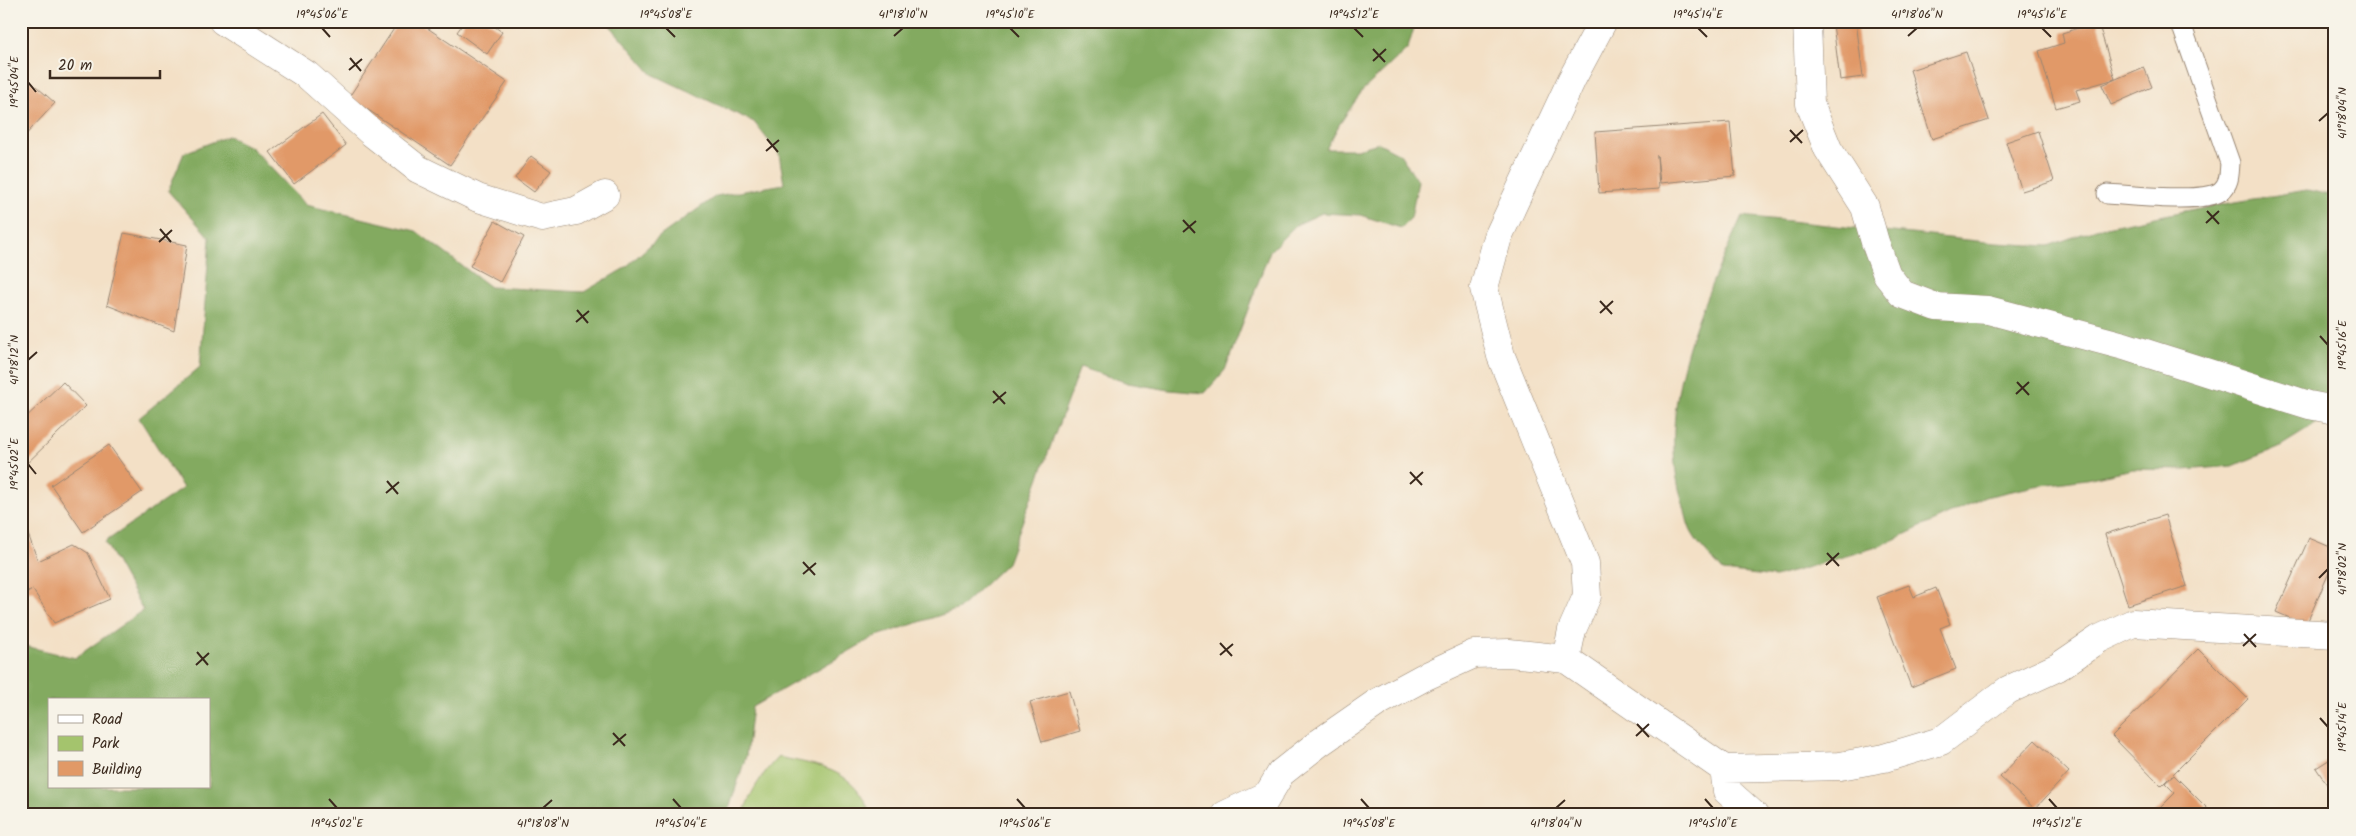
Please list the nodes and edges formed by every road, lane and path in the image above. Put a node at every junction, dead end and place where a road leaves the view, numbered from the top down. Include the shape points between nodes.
1 (223, 21) edge
2 (1603, 21) edge
3 (1807, 21) edge
4 (2180, 21) edge
5 (2107, 194) dead end
6 (606, 196) dead end
7 (2335, 410) edge
8 (2335, 635) edge
9 (1566, 660) junction
10 (1724, 769) junction
11 (1261, 805) edge
12 (1225, 815) edge
13 (1754, 815) edge

1 - 6 street via 306,75 418,169 478,198 542,218 576,211
2 - 9 street via 1498,236 1484,288 1501,356 1585,563 1587,596 1572,630
3 - 7 street via 1810,104 1828,149 1865,207 1887,275 1902,294 1936,307 1988,310 2124,346 2309,405
4 - 5 lane via 2230,163 2229,180 2220,192 2202,199
8 - 10 street via 2133,623 2099,639 2058,667 2008,690 1941,740 1884,758 1840,766
9 - 10 street
9 - 11 street via 1510,653 1474,654 1426,676 1378,702 1318,743 1281,773
10 - 13 street via 1727,791
11 - 12 street

